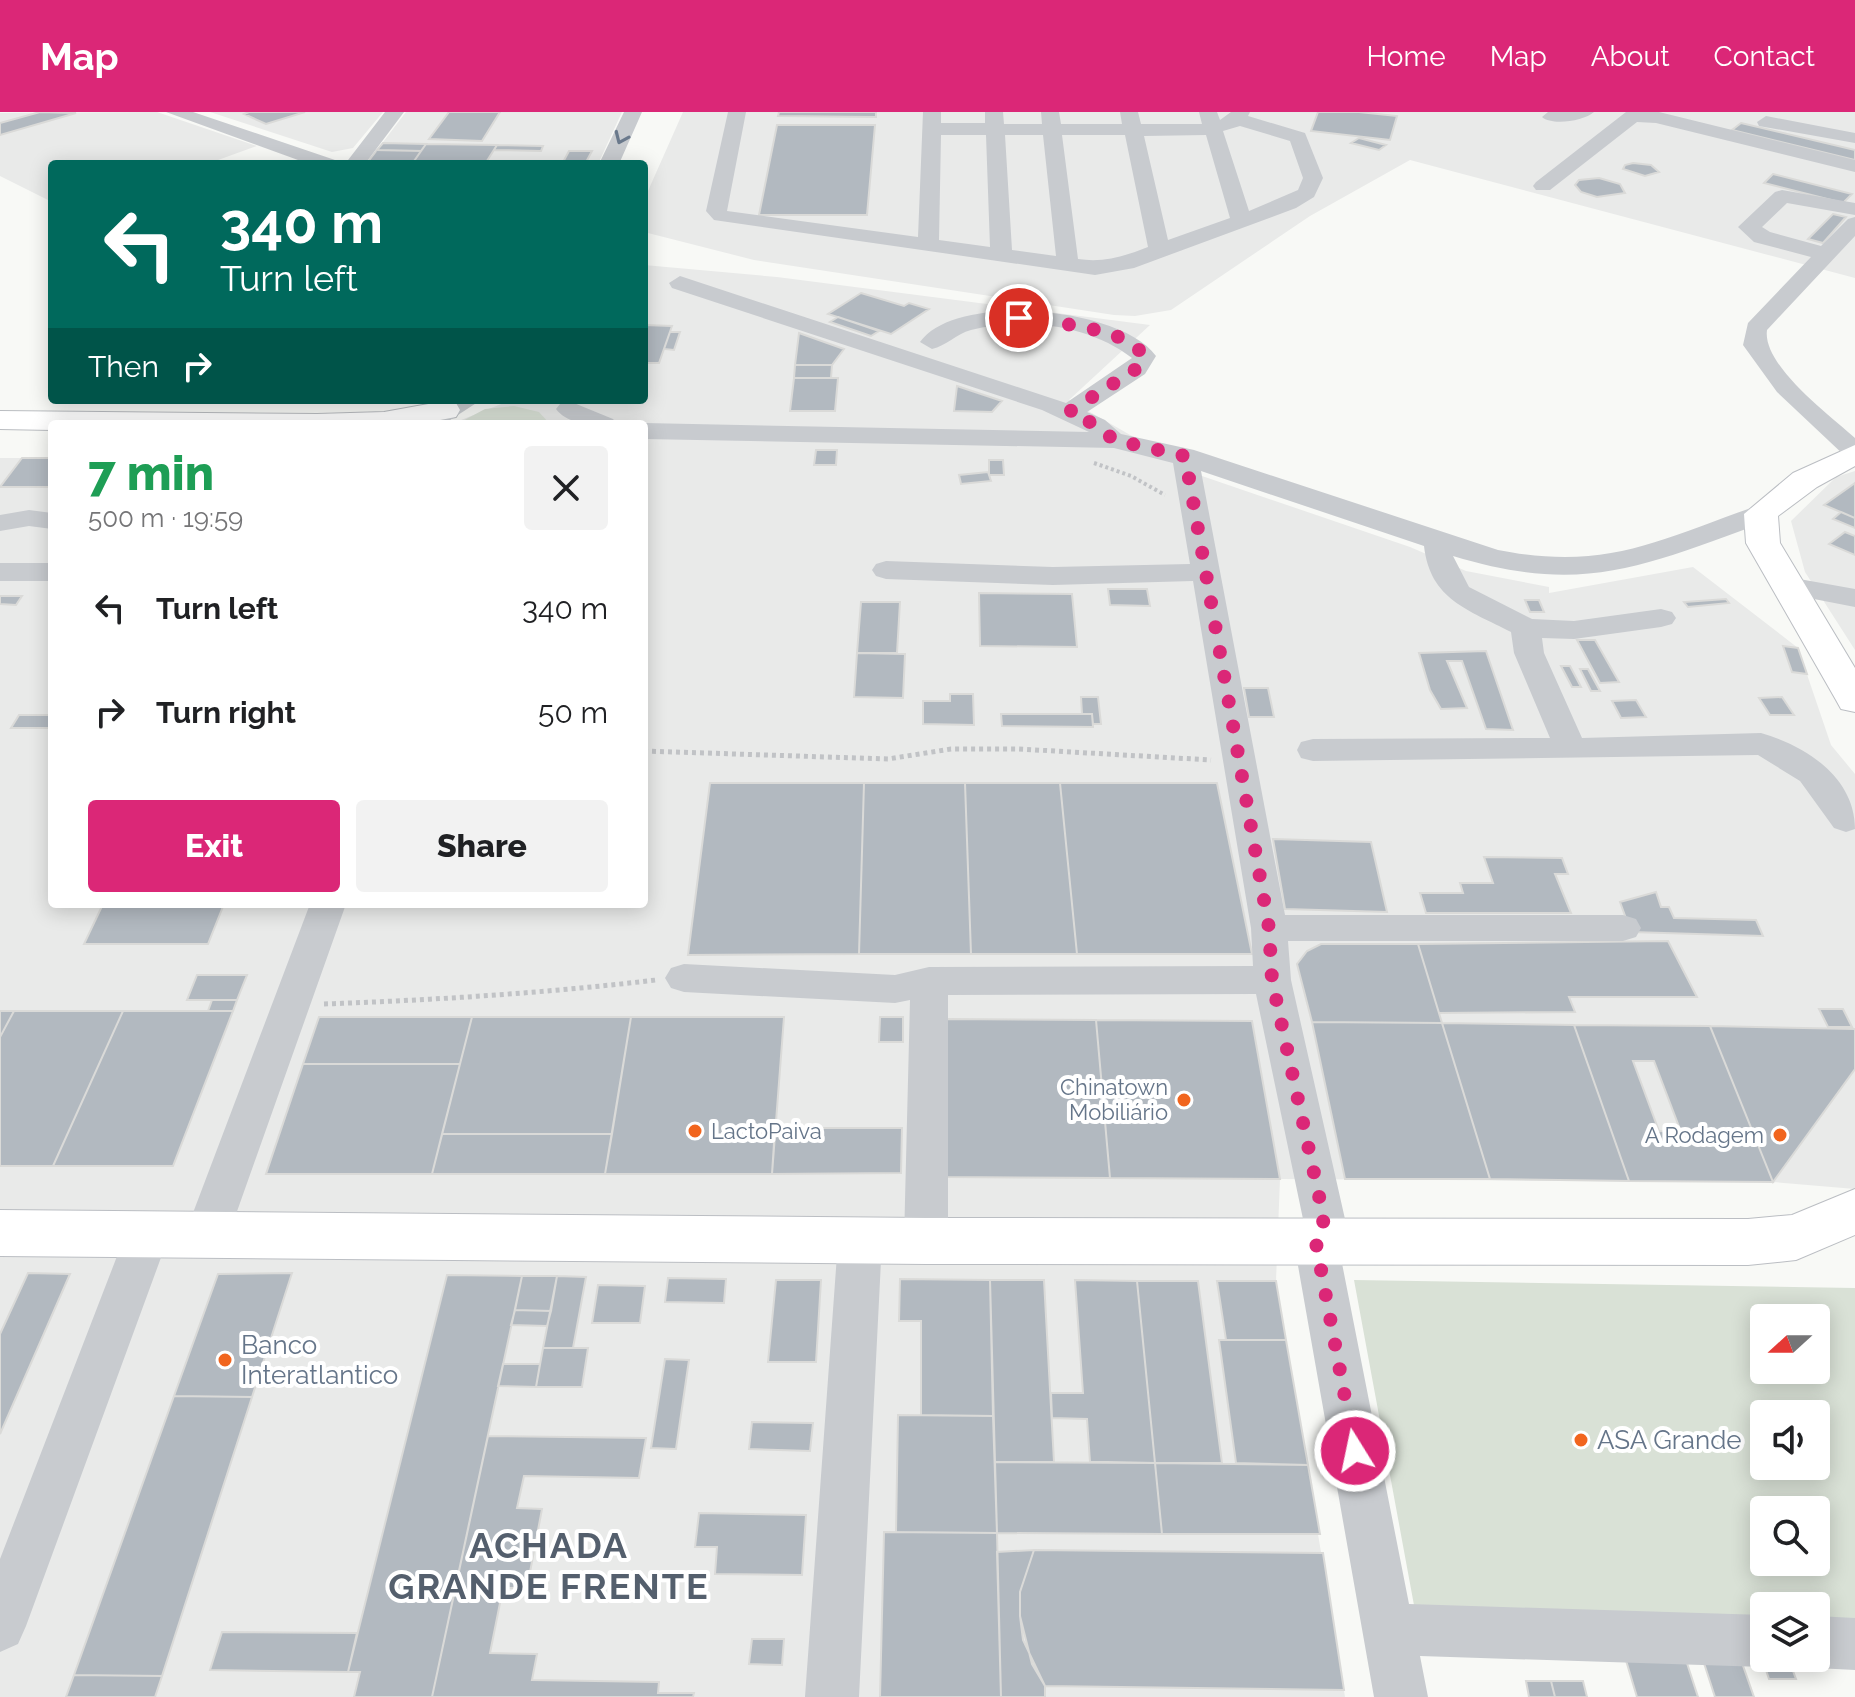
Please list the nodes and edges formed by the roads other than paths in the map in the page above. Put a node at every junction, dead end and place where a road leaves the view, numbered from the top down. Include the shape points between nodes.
1 (175, 112) edge
2 (395, 112) edge
3 (633, 112) edge
4 (653, 112) edge
5 (737, 112) edge
6 (1585, 112) edge
7 (1670, 112) edge
8 (1239, 116) edge
9 (1551, 117) dead end
10 (932, 120) edge
11 (1211, 120) edge
12 (995, 121) edge
13 (1051, 121) edge
14 (1131, 121) edge
15 (1854, 137) edge
16 (316, 160) edge
17 (358, 160) edge
18 (611, 160) edge
19 (633, 160) edge
20 (1747, 160) dead end
21 (1855, 166) edge
22 (1855, 176) edge
23 (1543, 186) dead end
24 (1855, 209) edge
25 (1242, 222) junction
26 (1855, 223) edge
27 (928, 245) junction
28 (1160, 251) junction
29 (1826, 254) junction
30 (1001, 255) junction
31 (1068, 264) junction
32 (680, 283) dead end
33 (932, 342) dead end
34 (563, 407) edge
35 (451, 408) edge
36 (1069, 412) junction
37 (0, 420) edge
38 (48, 420) edge
39 (389, 420) edge
40 (594, 420) edge
41 (648, 431) edge
42 (0, 433) edge
43 (48, 434) edge
44 (1114, 440) junction
45 (1185, 456) junction
46 (1850, 459) edge
47 (1761, 514) junction
48 (48, 520) edge
49 (0, 523) edge
50 (1437, 541) junction
51 (886, 570) dead end
52 (0, 572) edge
53 (48, 572) edge
54 (1207, 572) junction
55 (1788, 586) junction
56 (1855, 598) edge
57 (1661, 618) dead end
58 (1526, 628) junction
59 (1855, 700) edge
60 (1571, 749) junction
61 (1313, 750) dead end
62 (1846, 820) dead end
63 (327, 908) edge
64 (1269, 928) junction
65 (1623, 928) dead end
66 (684, 978) road end
67 (1272, 980) junction
68 (929, 981) junction
69 (1855, 1211) edge
70 (0, 1233) edge
71 (148, 1233) junction
72 (207, 1234) junction
73 (860, 1241) junction
74 (926, 1241) junction
75 (1316, 1243) junction
76 (0, 1626) edge
77 (1388, 1629) junction
78 (1750, 1641) edge
79 (1830, 1643) edge
80 (1855, 1644) edge
81 (832, 1697) edge
82 (1401, 1697) edge

1 - 16 street
2 - 17 street
3 -> 18 street
4 - 19 street
5 - 27 street via 716,211 721,216
6 - 9 street
7 - 15 street via 1715,123 1751,119
8 - 11 street
8 - 25 street via 1298,137 1313,178 1311,188 1297,200
10 - 12 street
10 - 27 street
11 - 14 street
11 - 25 street
12 - 13 street
12 - 30 street
13 - 14 street
13 - 31 street
14 - 28 street
20 - 22 street
21 - 23 street via 1656,117 1633,116
24 - 29 street via 1782,196 1749,227 1762,237
25 - 28 street
26 - 29 street
27 - 30 street
28 - 31 street via 1105,268
29 - 46 street via 1756,328 1754,337 1774,371
30 - 31 street
32 - 36 street
33 - 36 street via 961,324 1019,318 1090,327 1144,356 1136,369
34 - 40 street
35 - 39 main road
36 - 44 street
37 - 38 main road
41 - 44 street
42 - 43 main road
44 - 45 street
45 - 50 street
45 - 54 street
46 - 47 main road via 1800,483
47 - 50 street via 1637,556 1577,568 1497,558
47 - 55 main road via 1763,543
48 - 49 street
50 - 58 street via 1440,563 1458,593
51 - 54 street via 1053,576
52 - 53 street
54 - 64 street
55 - 56 street
55 - 59 main road
57 - 58 street via 1574,630
58 - 60 street via 1529,653
60 - 61 street
60 - 62 street via 1761,744 1789,755 1814,774
63 - 72 street
64 - 65 street
64 - 67 street
66 - 68 street via 895,989
67 - 68 street
67 - 75 street via 1324,1219
68 - 74 street
69 - 75 main road via 1796,1237 1748,1242
70 - 71 main road
71 - 72 main road
71 - 76 street
72 - 73 main road
73 - 74 main road
73 - 81 street
74 - 75 main road
75 - 77 street
77 - 78 street
77 - 82 street
79 - 80 street

